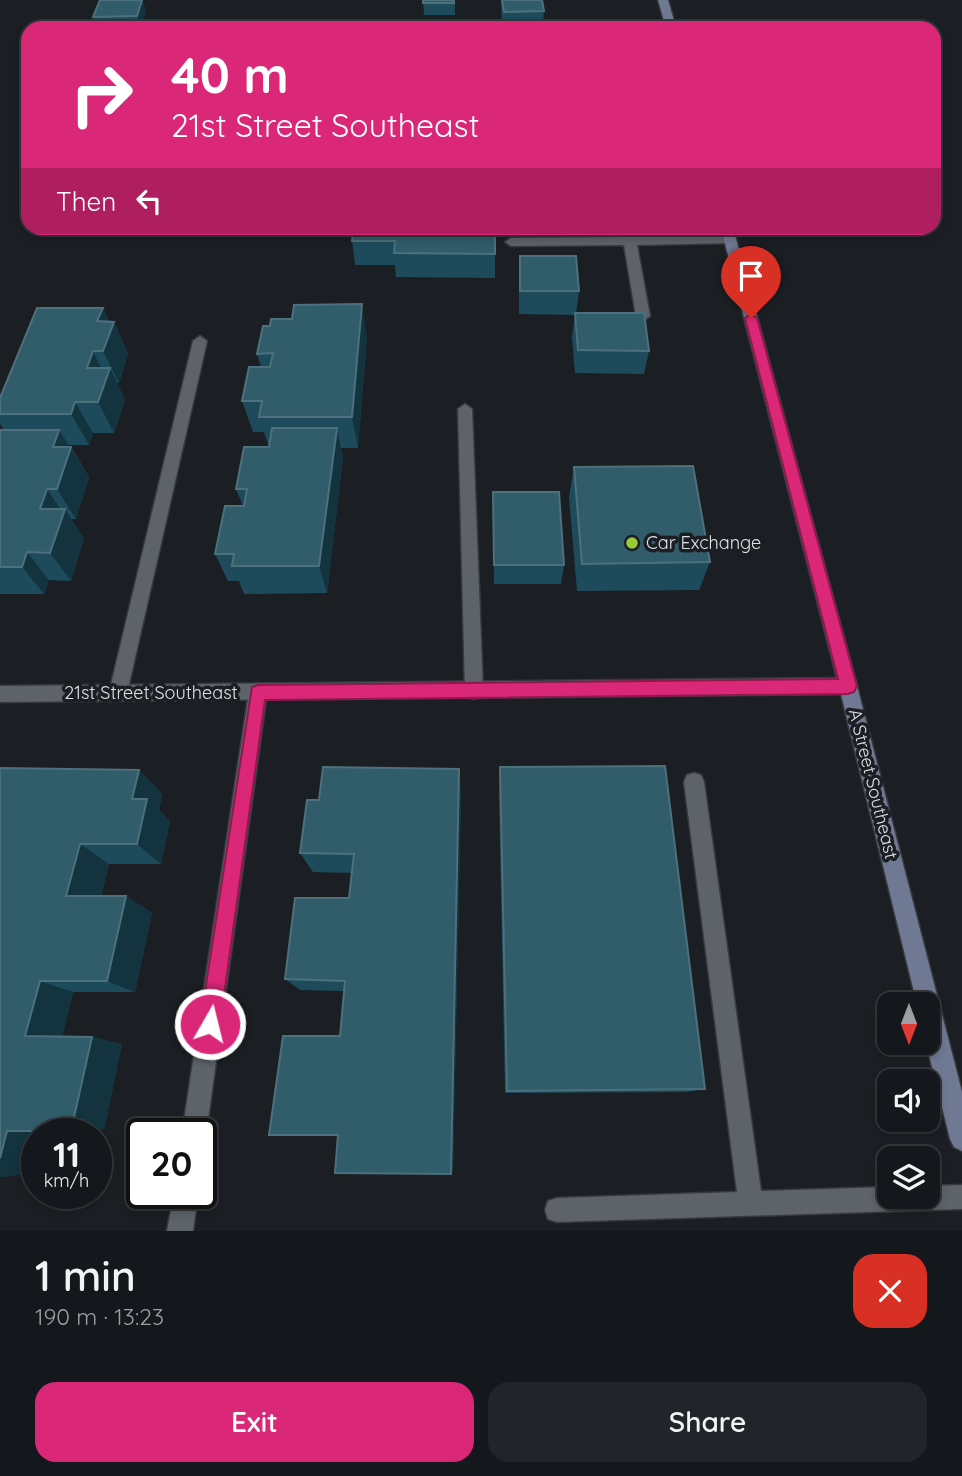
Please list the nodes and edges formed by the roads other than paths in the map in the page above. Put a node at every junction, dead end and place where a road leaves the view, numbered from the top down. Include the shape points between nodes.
1 (663, 0) edge
2 (669, 21) edge
3 (714, 235) edge
4 (728, 235) edge
5 (631, 241) junction
6 (511, 242) dead end
7 (643, 316) edge
8 (200, 341) dead end
9 (465, 409) dead end
10 (848, 686) junction
11 (474, 691) junction
12 (258, 692) junction
13 (118, 693) junction
14 (0, 694) edge
15 (694, 782) dead end
16 (196, 1118) edge
17 (962, 1139) edge
18 (962, 1197) edge
19 (751, 1205) junction
20 (184, 1209) edge
21 (557, 1210) dead end
22 (180, 1231) edge

1 - 2 main road
3 - 5 street
4 - 10 main road, A Street Southeast
5 - 6 street
5 - 7 street
8 - 13 street
9 - 11 street
10 - 11 street, 21st Street Southeast
10 - 17 main road, A Street Southeast
11 - 12 street, 21st Street Southeast
12 - 13 street, 21st Street Southeast
12 - 16 street
13 - 14 street, 21st Street Southeast
15 - 19 street
18 - 19 street
19 - 21 street
20 - 22 street

